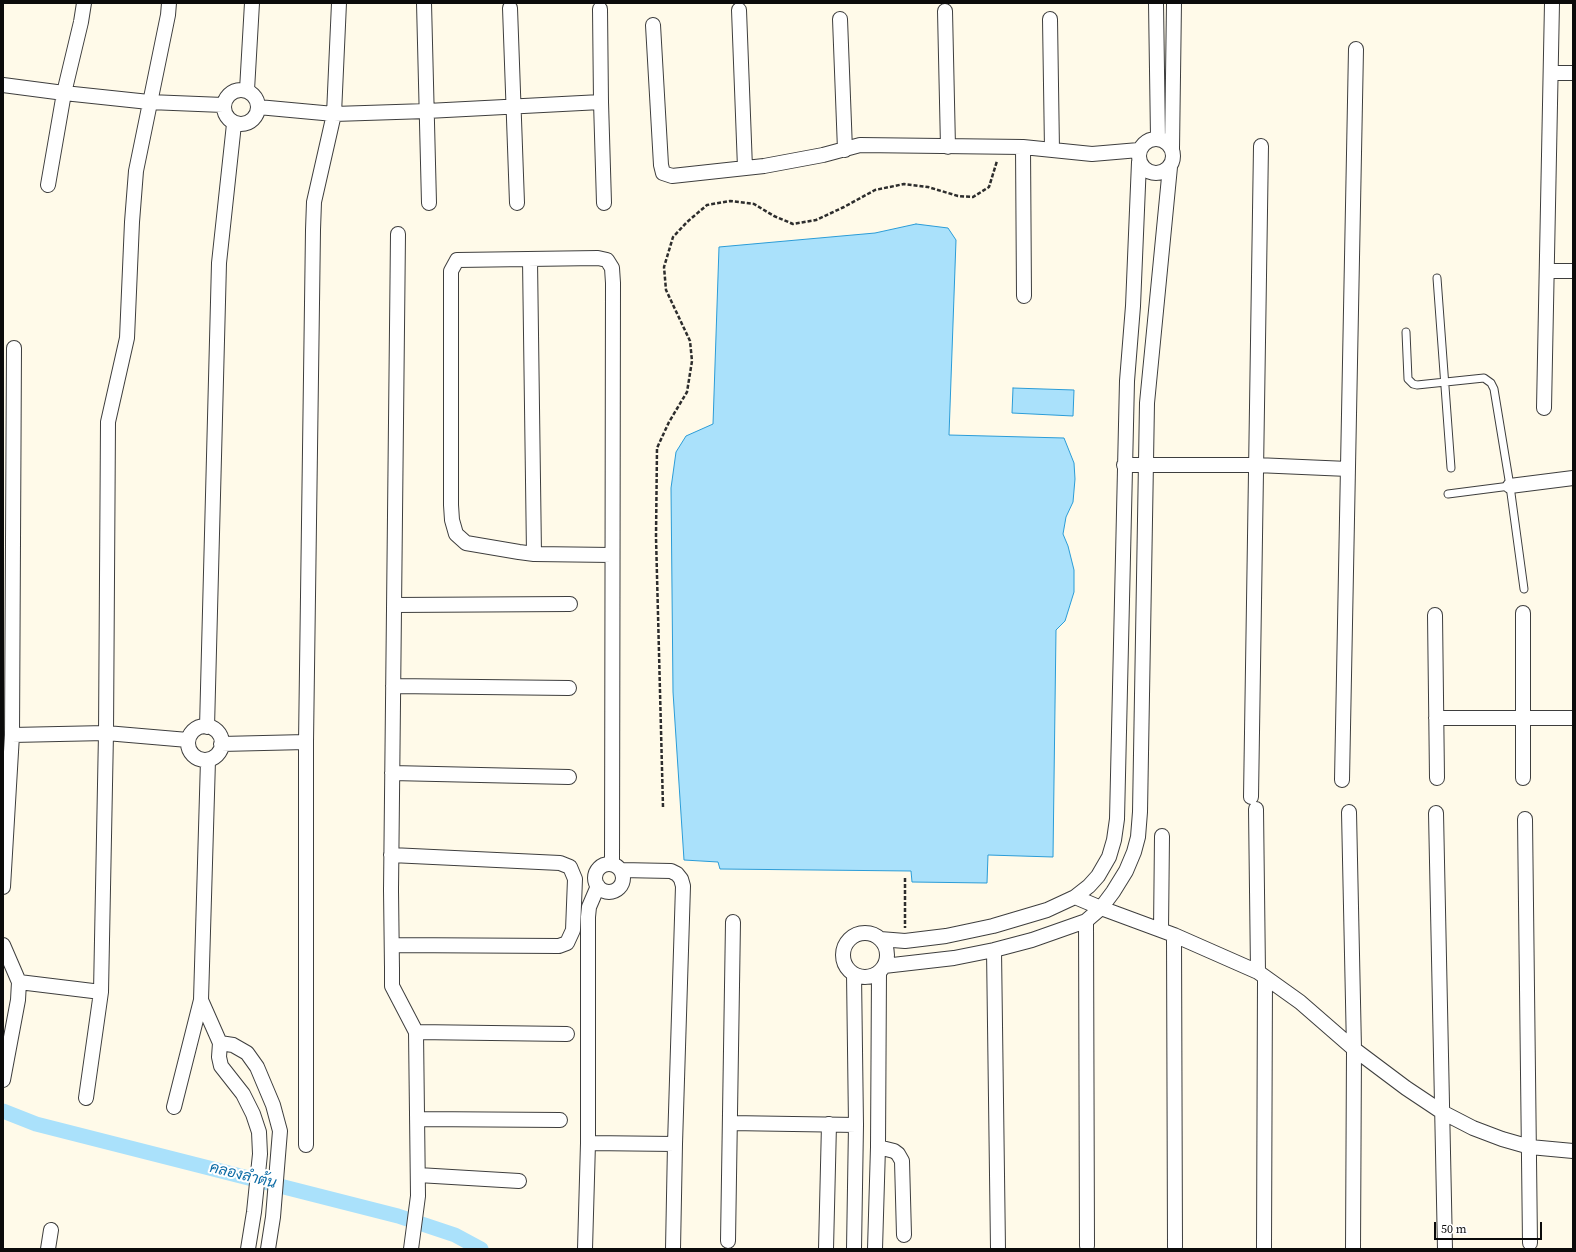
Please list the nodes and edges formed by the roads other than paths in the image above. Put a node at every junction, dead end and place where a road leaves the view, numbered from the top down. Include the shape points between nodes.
1 (84, 3) edge
2 (169, 3) edge
3 (252, 3) edge
4 (339, 3) edge
5 (424, 3) edge
6 (1156, 3) edge
7 (1174, 3) edge
8 (1552, 3) edge
9 (510, 8) dead end
10 (600, 9) dead end
11 (739, 10) dead end
12 (945, 11) dead end
13 (840, 19) dead end
14 (1050, 19) dead end
15 (653, 25) dead end
16 (1356, 49) dead end
17 (1551, 73) junction
18 (1573, 73) edge
19 (3, 85) edge
20 (247, 90) junction
21 (64, 94) junction
22 (149, 102) junction
23 (601, 102) junction
24 (224, 104) junction
25 (258, 107) junction
26 (514, 107) junction
27 (427, 111) junction
28 (334, 114) junction
29 (234, 124) junction
30 (1158, 138) junction
31 (1261, 146) dead end
32 (948, 147) junction
33 (1023, 147) junction
34 (1172, 149) junction
35 (845, 150) junction
36 (1052, 150) junction
37 (1139, 156) junction
38 (1170, 167) junction
39 (745, 168) junction
40 (48, 185) dead end
41 (517, 203) dead end
42 (604, 203) dead end
43 (429, 204) dead end
44 (398, 234) dead end
45 (530, 260) junction
46 (1547, 271) junction
47 (1573, 271) edge
48 (1437, 278) dead end
49 (1024, 296) dead end
50 (1406, 332) dead end
51 (14, 348) dead end
52 (1445, 382) junction
53 (1544, 408) dead end
54 (9, 446) edge
55 (1124, 465) junction
56 (1145, 465) junction
57 (1256, 465) junction
58 (1451, 468) dead end
59 (1348, 469) junction
60 (1573, 478) edge
61 (1510, 486) junction
62 (1448, 494) dead end
63 (534, 554) junction
64 (612, 555) junction
65 (1524, 589) dead end
66 (8, 603) edge
67 (570, 604) dead end
68 (394, 605) junction
69 (1523, 613) dead end
70 (1435, 615) dead end
71 (1120, 664) junction
72 (1142, 665) junction
73 (393, 686) junction
74 (569, 688) dead end
75 (1436, 718) junction
76 (1523, 718) junction
77 (1573, 718) edge
78 (207, 727) junction
79 (106, 733) junction
80 (12, 735) junction
81 (188, 740) junction
82 (306, 742) junction
83 (221, 744) junction
84 (208, 760) junction
85 (392, 773) junction
86 (569, 777) dead end
87 (1437, 778) dead end
88 (1523, 778) dead end
89 (1342, 780) dead end
90 (1349, 812) dead end
91 (1436, 813) dead end
92 (1525, 819) dead end
93 (1162, 836) dead end
94 (391, 855) junction
95 (616, 867) junction
96 (598, 886) junction
97 (3, 887) edge
98 (1075, 897) junction
99 (1101, 908) junction
100 (1086, 921) junction
101 (733, 922) dead end
102 (1167, 933) junction
103 (880, 938) junction
104 (3, 945) edge
105 (392, 945) junction
106 (994, 950) junction
107 (882, 969) junction
108 (854, 974) junction
109 (1262, 974) junction
110 (19, 982) junction
111 (101, 992) junction
112 (201, 1000) junction
113 (416, 1032) junction
114 (567, 1034) dead end
115 (220, 1043) junction
116 (1354, 1048) junction
117 (3, 1080) edge
118 (86, 1098) dead end
119 (273, 1106) junction
120 (174, 1107) dead end
121 (1442, 1112) junction
122 (253, 1114) junction
123 (417, 1119) junction
124 (560, 1120) dead end
125 (730, 1123) junction
126 (829, 1124) junction
127 (856, 1125) junction
128 (588, 1144) junction
129 (674, 1144) junction
130 (306, 1145) dead end
131 (1530, 1146) junction
132 (878, 1148) junction
133 (1573, 1151) edge
134 (418, 1175) junction
135 (519, 1181) dead end
136 (877, 1210) junction
137 (855, 1211) junction
138 (51, 1230) dead end
139 (250, 1233) junction
140 (904, 1235) dead end
141 (728, 1241) dead end
142 (270, 1242) edge
143 (1530, 1243) dead end
144 (854, 1244) edge
145 (875, 1244) edge
146 (1087, 1246) dead end
147 (1176, 1247) dead end
148 (1264, 1248) dead end
149 (48, 1249) edge
150 (248, 1249) edge
151 (411, 1249) edge
152 (585, 1249) edge
153 (673, 1249) edge
154 (826, 1249) edge
155 (998, 1249) edge
156 (1353, 1249) edge
157 (1445, 1249) edge

1 - 21 street
2 - 22 street
3 - 20 street
4 - 28 street
5 - 27 street
6 - 30 street
7 - 34 street
8 - 17 street
9 - 26 street
10 - 23 street
11 - 39 street
12 - 32 street
13 - 35 street
14 - 36 street
15 - 39 street via 661,165 664,172 672,176
16 - 59 street
17 - 18 street
17 - 46 street
19 - 21 street
20 - 24 street via 233,91
20 - 25 street via 257,100
21 - 22 street
21 - 40 street
22 - 24 street
22 - 79 street via 133,195 127,338 108,422
23 - 26 street
23 - 42 street
24 - 29 street via 228,120
25 - 28 street
25 - 29 street via 254,119 241,125
26 - 27 street
26 - 41 street
27 - 28 street
27 - 43 street
28 - 82 street via 314,202
29 - 78 street via 219,263
30 - 34 street via 1169,144
30 - 37 street via 1146,141
31 - 57 street
32 - 33 street
32 - 35 street via 860,145
33 - 36 street
33 - 49 street
34 - 38 street via 1173,161
35 - 39 street
36 - 37 street
37 - 38 street via 1143,168 1153,173
37 - 55 street
38 - 56 street via 1147,403
44 - 68 street
45 - 63 street
45 - 63 street via 457,260 451,272 450,505 456,534 466,542
45 - 64 street via 598,258 607,260 612,268
46 - 47 street
46 - 53 street
48 - 52 lane
50 - 52 lane via 1410,383 1417,385
51 - 54 street
52 - 58 lane
52 - 61 lane via 1484,378 1491,383
54 - 66 street
55 - 56 street
55 - 71 street
56 - 57 street
56 - 72 street
57 - 59 street
57 - 109 street via 1253,803
59 - 89 street
60 - 61 street
61 - 62 lane
61 - 65 lane
63 - 64 street
64 - 95 street
66 - 80 street
67 - 68 street
68 - 73 street
69 - 76 street
70 - 75 street
71 - 72 street
71 - 98 street via 1117,819 1114,840 1109,857 1098,876
72 - 99 street via 1138,837 1126,871
73 - 74 street
73 - 85 street
75 - 76 street
75 - 87 street
76 - 77 street
76 - 88 street
78 - 81 street via 195,729
78 - 83 street via 218,733
79 - 80 street
79 - 81 street
79 - 111 street
80 - 97 street
81 - 84 street via 188,747 195,757
82 - 83 street
82 - 130 street
83 - 84 street via 218,754
84 - 112 street
85 - 86 street
85 - 94 street
90 - 116 street
91 - 121 street
92 - 131 street
93 - 102 street
94 - 105 street
94 - 105 street via 560,863 570,867 575,879 573,930 567,943 559,946
95 - 96 street via 607,864 598,870
95 - 96 street via 623,880 617,889 607,891
95 - 129 street via 671,871 677,874 683,886
96 - 128 street via 588,916
98 - 99 street
98 - 103 street via 1047,910 946,936 905,941
99 - 100 street
99 - 102 street
100 - 106 street
100 - 146 street
101 - 125 street
102 - 109 street
102 - 147 street
103 - 107 street via 887,956
103 - 108 street via 861,933 854,935 845,944 845,964
104 - 110 street
105 - 113 street via 392,986
106 - 107 street
106 - 155 street
107 - 108 street via 867,977
107 - 132 street
108 - 127 street
109 - 116 street
109 - 148 street
110 - 111 street
110 - 117 street
111 - 118 street
112 - 115 street
112 - 120 street
113 - 114 street
113 - 123 street
115 - 119 street via 247,1053 257,1067
115 - 122 street via 221,1066 243,1094
116 - 121 street
116 - 156 street
119 - 122 street
119 - 142 street via 280,1131
121 - 131 street via 1473,1128
121 - 157 street
122 - 139 street via 260,1154
123 - 124 street
123 - 134 street
125 - 126 street
125 - 141 street
126 - 127 street
126 - 154 street
127 - 137 street
128 - 129 street
128 - 152 street
129 - 153 street
131 - 133 street
131 - 143 street
132 - 136 street
132 - 140 street via 894,1151 902,1161
134 - 135 street
134 - 151 street
136 - 137 street
136 - 145 street
137 - 144 street
138 - 149 street
139 - 142 street
139 - 150 street

